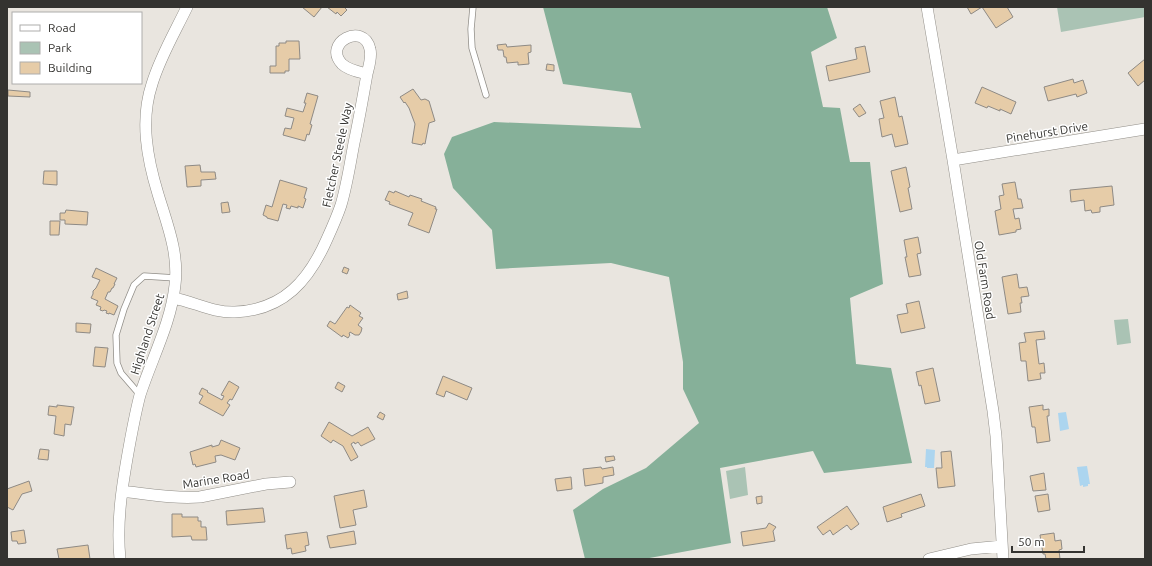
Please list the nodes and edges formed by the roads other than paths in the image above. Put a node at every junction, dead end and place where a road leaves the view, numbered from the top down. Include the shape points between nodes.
1 (187, 7) edge
2 (473, 7) edge
3 (927, 7) edge
4 (367, 74) junction
5 (486, 95) dead end
6 (1145, 129) edge
7 (953, 160) junction
8 (176, 278) junction
9 (173, 298) junction
10 (140, 395) junction
11 (290, 482) dead end
12 (122, 491) junction
13 (1002, 546) junction
14 (120, 559) edge
15 (929, 559) edge
16 (1003, 559) edge

1 - 8 street, Highland Street via 154,78 146,118 148,155 173,245
2 - 5 lane via 472,48
3 - 7 street, Old Farm Road
4 - 4 street, Fletcher Steele Way via 370,49 366,42 354,36 343,39 337,51 342,64
4 - 9 street, Fletcher Steele Way via 347,182 340,206 317,260 304,279 276,302 241,311 225,312
6 - 7 street, Pinehurst Drive
7 - 13 street, Old Farm Road via 993,411
8 - 9 street, Highland Street
8 - 10 lane via 144,276 134,285 116,335 117,364 121,373
9 - 10 street, Highland Street
10 - 12 street, Highland Street
11 - 12 street, Marine Road via 192,498
12 - 14 street, Highland Street
13 - 15 street via 982,547
13 - 16 street, Old Farm Road

